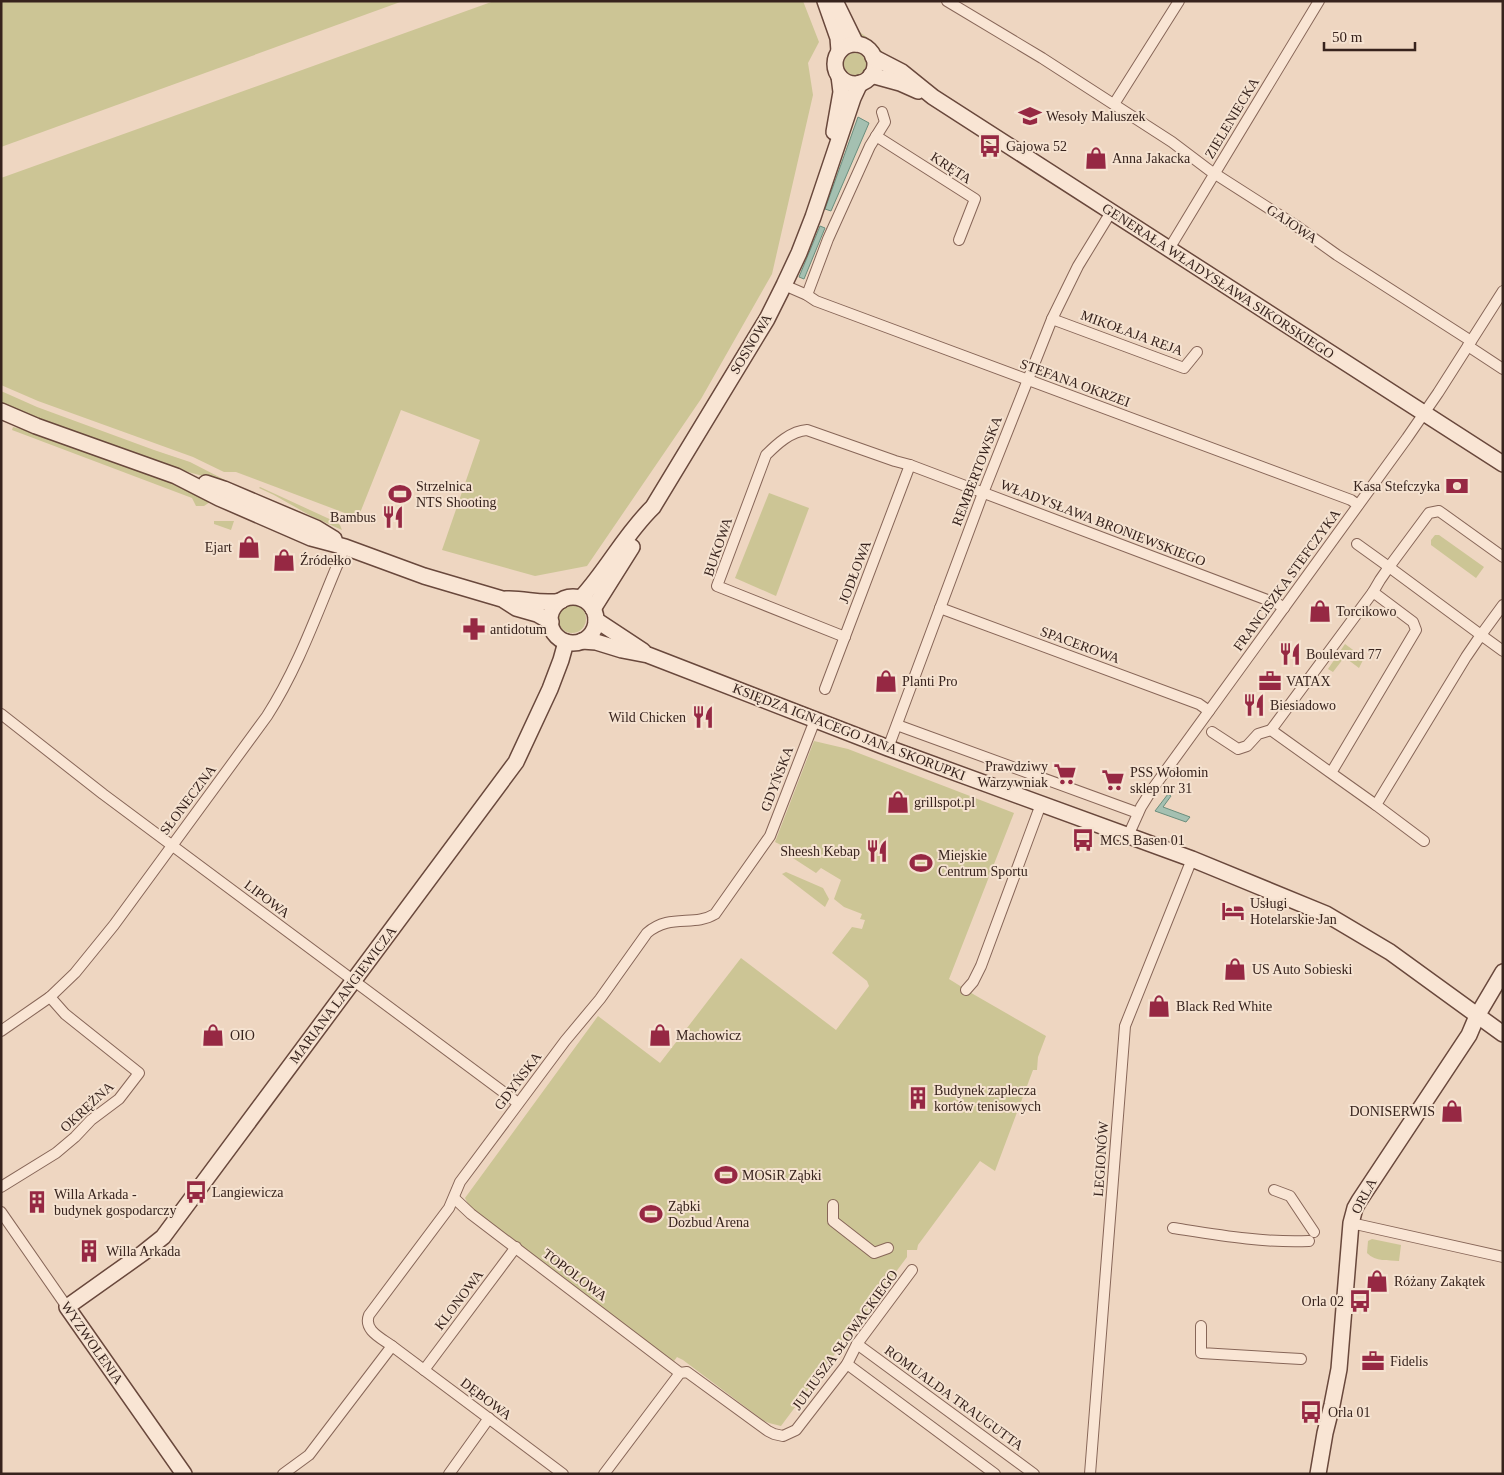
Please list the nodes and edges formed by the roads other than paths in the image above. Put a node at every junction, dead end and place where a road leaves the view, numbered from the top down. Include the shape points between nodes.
1 (947, 1) edge
2 (1179, 1) edge
3 (1319, 1) edge
4 (828, 2) edge
5 (856, 44) junction
6 (839, 51) junction
7 (874, 57) junction
8 (839, 76) junction
9 (866, 80) junction
10 (933, 97) junction
11 (1114, 104) junction
12 (882, 112) dead end
13 (876, 136) junction
14 (827, 171) junction
15 (1214, 173) junction
16 (1112, 212) junction
17 (959, 240) dead end
18 (1169, 249) junction
19 (784, 285) junction
20 (1503, 291) edge
21 (806, 295) junction
22 (1052, 319) junction
23 (1470, 344) junction
24 (1197, 352) dead end
25 (1503, 369) edge
26 (1027, 380) junction
27 (1, 411) edge
28 (1424, 413) junction
29 (773, 448) joint
30 (1503, 464) edge
31 (910, 465) junction
32 (983, 493) junction
33 (1358, 505) junction
34 (653, 507) junction
35 (1357, 544) dead end
36 (345, 547) junction
37 (1503, 557) edge
38 (1390, 567) junction
39 (1373, 592) junction
40 (581, 598) junction
41 (502, 599) junction
42 (561, 601) junction
43 (1503, 605) edge
44 (940, 608) junction
45 (1284, 608) junction
46 (595, 615) junction
47 (551, 622) junction
48 (1481, 635) junction
49 (845, 637) junction
50 (582, 641) junction
51 (566, 642) junction
52 (1503, 651) edge
53 (648, 655) junction
54 (825, 689) dead end
55 (1209, 711) junction
56 (1, 714) edge
57 (815, 720) junction
58 (897, 725) junction
59 (1272, 730) junction
60 (1212, 732) dead end
61 (888, 748) junction
62 (1331, 773) junction
63 (1041, 804) junction
64 (1376, 805) junction
65 (1138, 813) junction
66 (1128, 836) junction
67 (1424, 841) dead end
68 (172, 844) junction
69 (1192, 859) junction
70 (1503, 972) edge
71 (354, 980) junction
72 (966, 990) dead end
73 (50, 997) junction
74 (1477, 1016) junction
75 (1, 1031) edge
76 (1503, 1034) edge
77 (518, 1103) junction
78 (1, 1188) edge
79 (1274, 1190) dead end
80 (454, 1198) junction
81 (833, 1205) dead end
82 (1, 1212) edge
83 (1351, 1223) junction
84 (1173, 1228) dead end
85 (516, 1247) junction
86 (888, 1248) dead end
87 (1503, 1258) edge
88 (912, 1270) dead end
89 (67, 1306) junction
90 (1201, 1326) dead end
91 (857, 1344) junction
92 (392, 1346) junction
93 (1301, 1359) dead end
94 (847, 1364) junction
95 (424, 1370) junction
96 (680, 1373) junction
97 (489, 1418) junction
98 (1325, 1433) junction
99 (180, 1472) edge
100 (283, 1474) edge
101 (449, 1474) edge
102 (563, 1474) edge
103 (604, 1474) edge
104 (995, 1474) edge
105 (1034, 1474) edge
106 (1090, 1474) edge
107 (1306, 1474) edge
108 (1318, 1474) edge

1 - 11 street, GAJOWA
2 - 11 street
3 - 15 street, ZIELENIECKA
4 - 5 street
4 - 6 street
5 - 6 street via 847,45
5 - 7 street via 865,46
6 - 8 street via 834,64
7 - 9 street via 874,67
7 - 10 street, GENERAŁA WŁADYSŁAWA SIKORSKIEGO via 902,72
8 - 9 street via 855,84
8 - 14 street, SOSNOWA via 841,92
9 - 10 street, GENERAŁA WŁADYSŁAWA SIKORSKIEGO via 900,83
9 - 14 street, SOSNOWA via 853,98
10 - 16 street, GENERAŁA WŁADYSŁAWA SIKORSKIEGO
11 - 15 street, GAJOWA
12 - 13 street via 885,122
13 - 17 street, KRĘTA via 975,199
13 - 21 street
14 - 19 street, SOSNOWA via 813,217
15 - 18 street, ZIELENIECKA
15 - 23 street, GAJOWA
16 - 18 street, GENERAŁA WŁADYSŁAWA SIKORSKIEGO
16 - 22 street, REMBERTOWSKA via 1078,266
18 - 28 street, GENERAŁA WŁADYSŁAWA SIKORSKIEGO
19 - 21 street, STEFANA OKRZEI
19 - 34 street, SOSNOWA via 767,319
20 - 23 street, FRANCISZKA STEFCZYKA
21 - 26 street, STEFANA OKRZEI
22 - 24 street, MIKOŁAJA REJA via 1184,368
22 - 26 street, REMBERTOWSKA
23 - 25 street, GAJOWA
23 - 28 street, FRANCISZKA STEFCZYKA
26 - 32 street, REMBERTOWSKA
26 - 33 street, STEFANA OKRZEI
27 - 36 street via 176,476 212,484 316,528
28 - 30 street, GENERAŁA WŁADYSŁAWA SIKORSKIEGO
28 - 33 street, FRANCISZKA STEFCZYKA
29 - 31 street, WŁADYSŁAWA BRONIEWSKIEGO via 800,430 807,430
29 - 49 street, BUKOWA via 766,455 717,586
31 - 32 street, WŁADYSŁAWA BRONIEWSKIEGO
31 - 49 street, JODŁOWA
32 - 44 street, REMBERTOWSKA
32 - 45 street, WŁADYSŁAWA BRONIEWSKIEGO
33 - 45 street, FRANCISZKA STEFCZYKA
34 - 40 street, SOSNOWA
34 - 46 street, SOSNOWA via 649,520 598,600
35 - 38 street
36 - 41 street via 424,576
36 - 68 street, SŁONECZNA via 282,693
37 - 38 street via 1439,511 1430,513
38 - 39 street
38 - 48 street
39 - 59 street
39 - 62 street via 1413,622 1416,630
40 - 42 street
40 - 46 street via 590,604
41 - 42 street via 542,603
41 - 47 street
42 - 47 street via 552,611
43 - 48 street
44 - 55 street, SPACEROWA via 1198,704
44 - 58 street, REMBERTOWSKA
45 - 55 street, FRANCISZKA STEFCZYKA
46 - 50 street via 593,632
46 - 53 street, KSIĘDZA IGNACEGO JANA SKORUPKI
47 - 51 street via 554,632
48 - 52 street
48 - 64 street
49 - 54 street, JODŁOWA
50 - 51 street
50 - 53 street, KSIĘDZA IGNACEGO JANA SKORUPKI
51 - 71 street, MARIANA LANGIEWICZA via 550,689 516,762
53 - 57 street, KSIĘDZA IGNACEGO JANA SKORUPKI
55 - 65 street, FRANCISZKA STEFCZYKA
56 - 68 street, LIPOWA
57 - 61 street, KSIĘDZA IGNACEGO JANA SKORUPKI
57 - 77 street, GDYŃSKA via 770,836 716,914 665,922 647,933
58 - 61 street, REMBERTOWSKA
58 - 65 street, KSIĘDZA IGNACEGO JANA SKORUPKI
59 - 60 street via 1261,732 1247,746 1238,749
59 - 62 street
61 - 63 street, KSIĘDZA IGNACEGO JANA SKORUPKI
62 - 64 street
63 - 66 street, KSIĘDZA IGNACEGO JANA SKORUPKI
63 - 72 street via 979,972
64 - 67 street
65 - 66 street, FRANCISZKA STEFCZYKA
66 - 69 street, KSIĘDZA IGNACEGO JANA SKORUPKI
68 - 71 street, LIPOWA
68 - 73 street, SŁONECZNA via 102,940
69 - 74 street, KSIĘDZA IGNACEGO JANA SKORUPKI via 1326,914 1390,952
69 - 106 street, LEGIONÓW via 1125,1026
70 - 74 street, ORLA
71 - 77 street, LIPOWA
71 - 89 street, MARIANA LANGIEWICZA via 163,1237
73 - 75 street, SŁONECZNA
73 - 78 street, OKRĘŻNA via 65,1014 139,1073 119,1099 91,1120 76,1137
74 - 76 street, KSIĘDZA IGNACEGO JANA SKORUPKI
74 - 83 street, ORLA via 1469,1035 1358,1201
77 - 80 street, GDYŃSKA via 460,1182
79 - 84 street via 1290,1196 1311,1236 1293,1242 1235,1238
80 - 85 street, TOPOLOWA
80 - 92 street, GDYŃSKA via 369,1315 370,1328
81 - 86 street via 833,1222 874,1253
82 - 89 street, WYZWOLENIA
83 - 87 street
83 - 98 street, ORLA via 1339,1369
85 - 95 street, KLONOWA
85 - 96 street, TOPOLOWA
88 - 91 street, JULIUSZA SŁOWACKIEGO
89 - 99 street, WYZWOLENIA
90 - 93 street via 1201,1355
91 - 94 street, JULIUSZA SŁOWACKIEGO
91 - 105 street, ROMUALDA TRAUGUTTA
92 - 95 street, DĘBOWA
92 - 100 street via 309,1455
94 - 96 street, JULIUSZA SŁOWACKIEGO via 796,1430 783,1436 768,1431 687,1372
94 - 104 street
95 - 97 street, DĘBOWA
96 - 103 street
97 - 101 street
97 - 102 street, DĘBOWA
98 - 107 street, ORLA
98 - 108 street, ORLA

